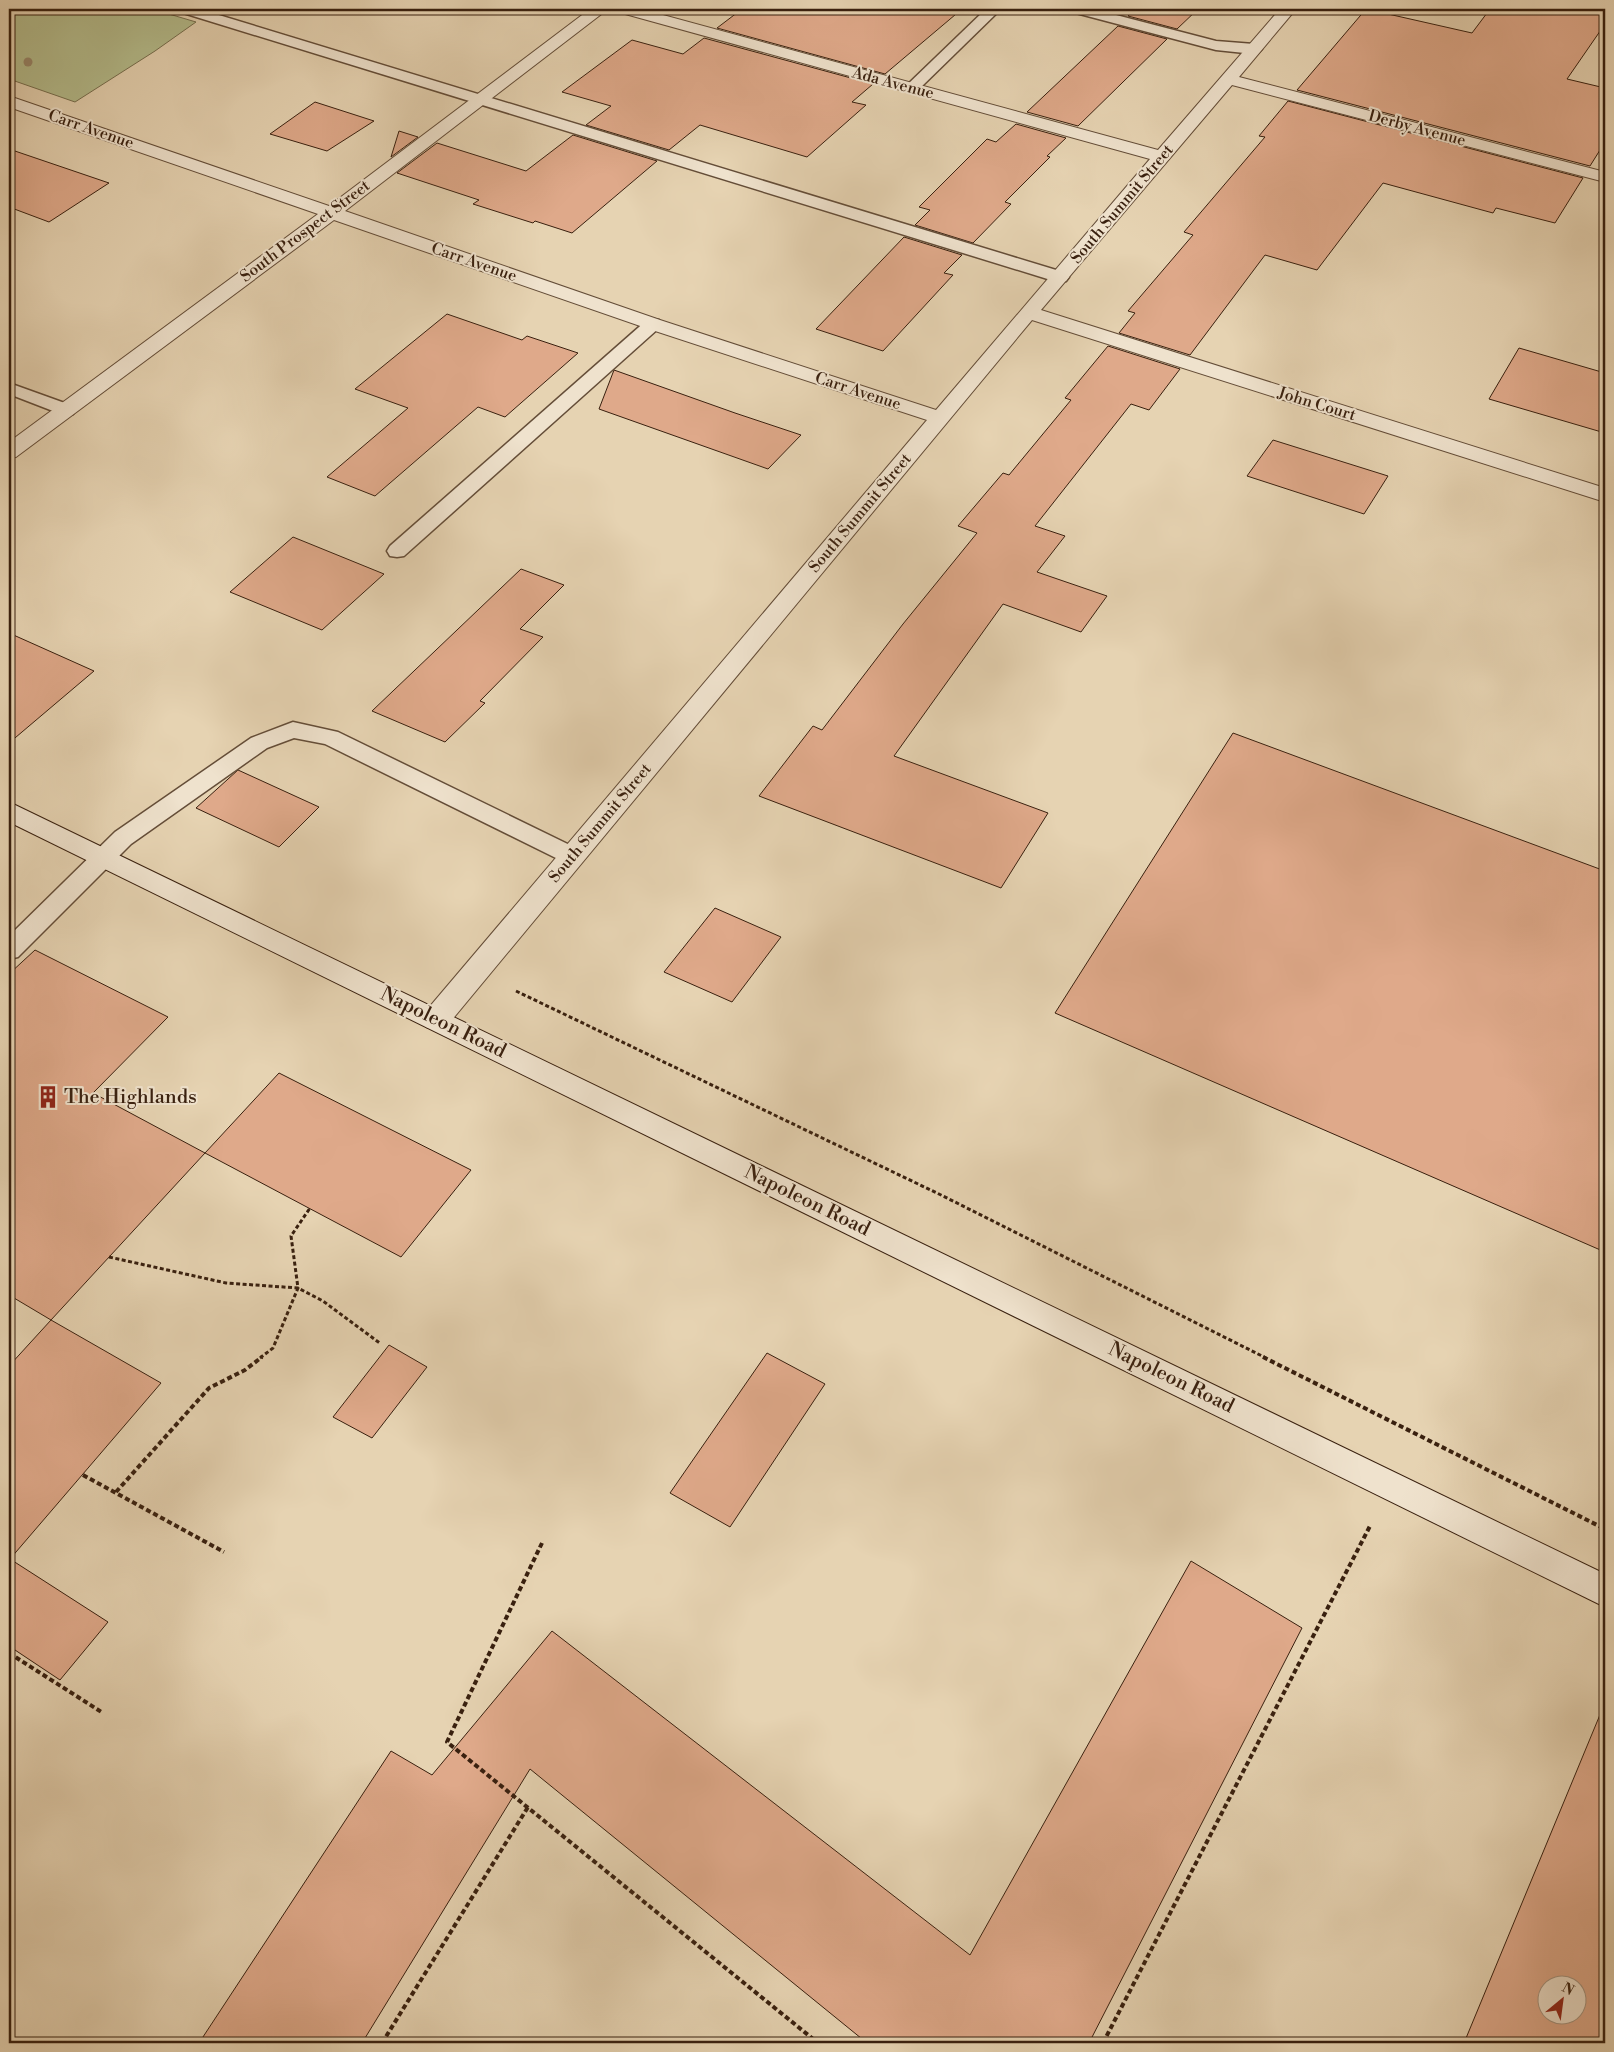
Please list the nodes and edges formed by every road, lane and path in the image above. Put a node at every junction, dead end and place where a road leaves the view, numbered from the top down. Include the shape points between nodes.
1 (185, 9) edge
2 (600, 9) edge
3 (624, 9) edge
4 (994, 9) edge
5 (1077, 9) edge
6 (1288, 9) edge
7 (1254, 49) junction
8 (1229, 79) junction
9 (912, 88) junction
10 (478, 100) junction
11 (12, 105) edge
12 (1162, 157) junction
13 (1605, 177) edge
14 (331, 212) junction
15 (1060, 277) junction
16 (1029, 313) junction
17 (653, 324) junction
18 (9, 388) edge
19 (66, 410) junction
20 (940, 418) junction
21 (9, 452) edge
22 (1605, 495) edge
23 (397, 551) dead end
24 (9, 811) edge
25 (572, 856) junction
26 (102, 858) junction
27 (9, 950) edge
28 (508, 987) dead end
29 (436, 1019) junction
30 (310, 1208) dead end
31 (109, 1257) dead end
32 (298, 1288) junction
33 (381, 1344) dead end
34 (83, 1475) dead end
35 (1391, 1486) junction
36 (116, 1492) junction
37 (1605, 1529) edge
38 (542, 1543) dead end
39 (224, 1552) dead end
40 (1605, 1591) edge
41 (9, 1653) edge
42 (103, 1713) dead end
43 (528, 1807) junction
44 (382, 2043) edge
45 (818, 2043) edge
46 (1103, 2043) edge

1 - 10 lane
2 - 10 street, South Prospect Street
3 - 9 street, Ada Avenue
4 - 9 lane
5 - 7 lane via 1216,44
6 - 7 street, South Summit Street
7 - 8 street, South Summit Street
8 - 12 street, South Summit Street
8 - 13 street, Derby Avenue
9 - 12 street, Ada Avenue
10 - 14 street, South Prospect Street
10 - 15 lane
11 - 14 street, Carr Avenue
12 - 15 street, South Summit Street
14 - 17 street, Carr Avenue
14 - 19 street, South Prospect Street
15 - 16 street, South Summit Street
16 - 20 street, South Summit Street
16 - 22 street, John Court
17 - 20 street, Carr Avenue
17 - 23 lane
18 - 19 lane
19 - 21 street, South Prospect Street
20 - 25 street, South Summit Street
24 - 26 street, Napoleon Road
25 - 26 lane via 330,738 293,730 259,743 123,838
25 - 29 street, South Summit Street
26 - 27 lane
26 - 29 street, Napoleon Road
28 - 37 path via 942,1195
29 - 35 street, Napoleon Road
30 - 32 path via 291,1236
31 - 32 path via 226,1283
32 - 33 path via 323,1301
32 - 36 path via 273,1348 245,1370 209,1388
34 - 36 path
35 - 40 street, Napoleon Road
35 - 46 path
36 - 39 path
38 - 43 path via 446,1742
41 - 42 path
43 - 44 path
43 - 45 path

